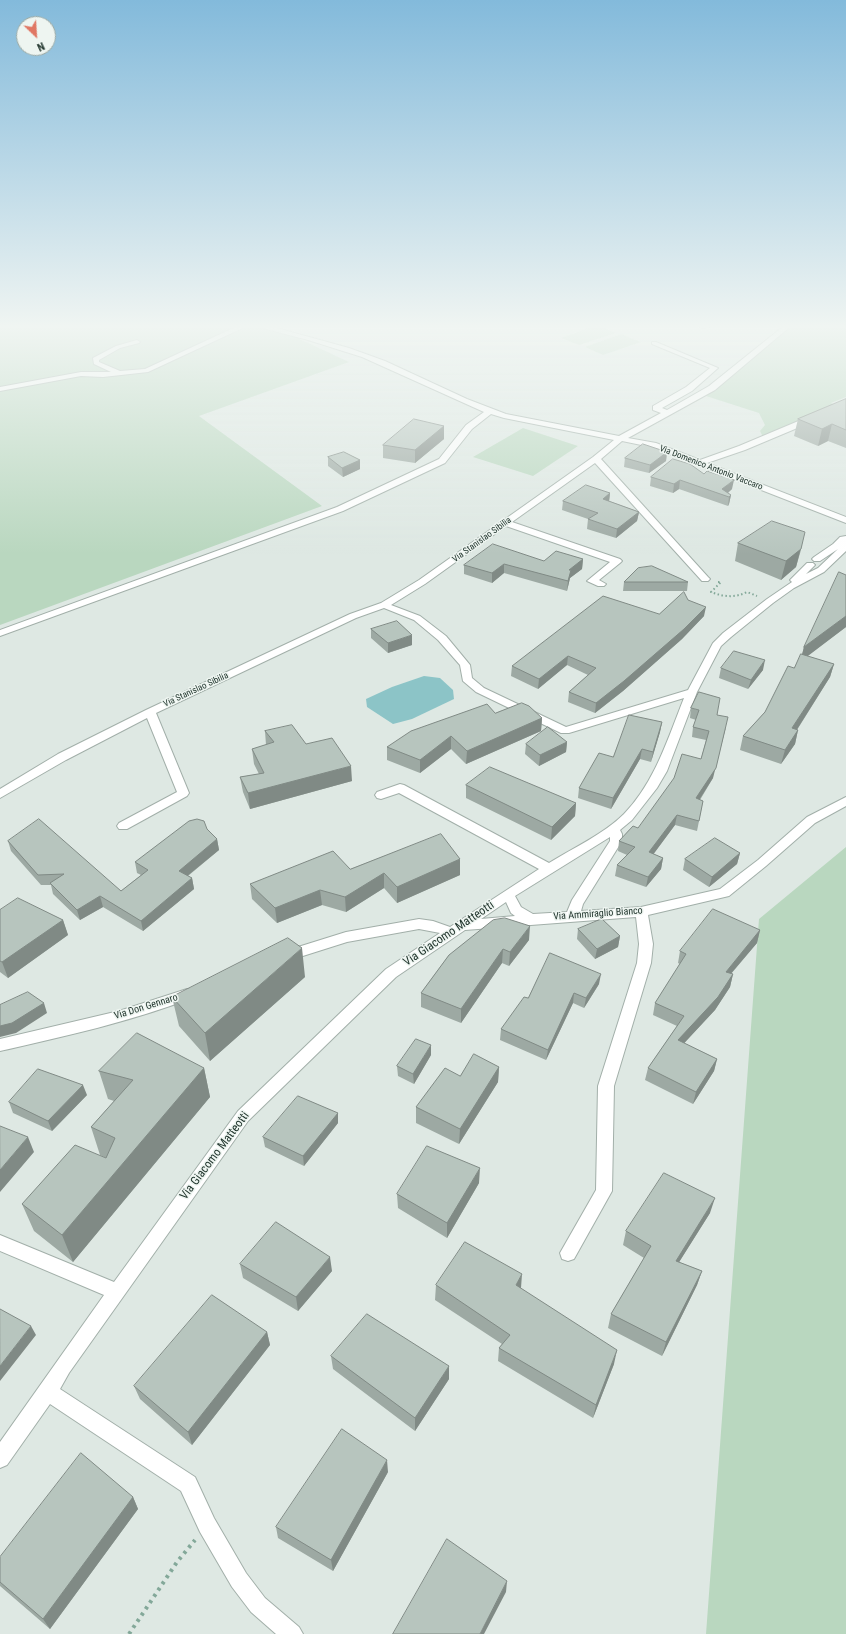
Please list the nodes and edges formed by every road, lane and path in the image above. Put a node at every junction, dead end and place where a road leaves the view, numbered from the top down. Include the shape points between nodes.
1 (469, 401) edge
2 (668, 401) edge
3 (688, 401) edge
4 (490, 411) junction
5 (667, 413) junction
6 (816, 418) edge
7 (620, 439) junction
8 (596, 459) junction
9 (700, 463) junction
10 (846, 520) edge
11 (505, 523) junction
12 (846, 534) edge
13 (846, 539) edge
14 (705, 579) dead end
15 (601, 584) dead end
16 (791, 586) junction
17 (709, 591) dead end
18 (770, 601) junction
19 (384, 605) junction
20 (0, 633) edge
21 (692, 692) junction
22 (150, 712) junction
23 (0, 794) edge
24 (381, 795) dead end
25 (846, 802) edge
26 (123, 826) dead end
27 (612, 830) junction
28 (548, 868) junction
29 (508, 894) junction
30 (640, 912) junction
31 (572, 916) junction
32 (530, 919) junction
33 (455, 928) junction
34 (276, 959) edge
35 (199, 990) edge
36 (0, 1045) edge
37 (0, 1243) edge
38 (568, 1253) dead end
39 (117, 1292) junction
40 (48, 1392) junction
41 (0, 1458) edge
42 (207, 1525) junction
43 (128, 1634) edge
44 (292, 1634) edge

1 - 4 street, Via Domenico Antonio Vaccaro
2 - 5 street via 656,408
3 - 5 street, Via Stanislao Sibilia
4 - 7 street, Via Domenico Antonio Vaccaro via 517,419
4 - 20 street via 469,427 442,461 340,509
5 - 7 street, Via Stanislao Sibilia
6 - 9 street
7 - 8 street, Via Stanislao Sibilia
7 - 9 street, Via Domenico Antonio Vaccaro via 653,445
8 - 11 street, Via Stanislao Sibilia
8 - 14 street
9 - 10 street, Via Domenico Antonio Vaccaro
11 - 15 street via 617,561 592,580
11 - 19 street, Via Stanislao Sibilia via 422,582
12 - 16 street, Via Giacomo Matteotti via 836,546 798,576
13 - 16 street, Via Giacomo Matteotti via 842,550 825,567
16 - 18 street, Via Giacomo Matteotti
17 - 18 path via 718,581 721,582 711,592 722,596 740,596 747,592
18 - 21 street, Via Giacomo Matteotti via 717,646
19 - 21 street via 417,618 442,638 465,665 467,679 480,690 565,731
19 - 22 street, Via Stanislao Sibilia via 353,616
21 - 27 street, Via Giacomo Matteotti via 653,785 628,817
22 - 23 street, Via Stanislao Sibilia via 62,757
22 - 26 street via 183,793
24 - 28 street via 400,788
25 - 30 street, Via Ammiraglio Bianco via 811,820 724,893
27 - 28 street, Via Giacomo Matteotti
27 - 31 street via 616,834 616,841 577,903
28 - 29 street, Via Giacomo Matteotti
29 - 32 street via 516,910
29 - 33 street, Via Giacomo Matteotti
30 - 31 street, Via Ammiraglio Bianco
30 - 38 street via 647,951 606,1086 604,1191
31 - 32 street, Via Ammiraglio Bianco
32 - 33 street, Via Ammiraglio Bianco
33 - 34 street via 419,924 402,926 346,938
33 - 39 street, Via Giacomo Matteotti via 391,973 243,1116
35 - 36 street, Via Don Gennaro via 163,1004
37 - 39 street
39 - 40 street, Via Giacomo Matteotti
40 - 41 street, Via Giacomo Matteotti
40 - 42 street via 188,1484
42 - 43 path via 177,1562
42 - 44 street via 239,1580 258,1605

